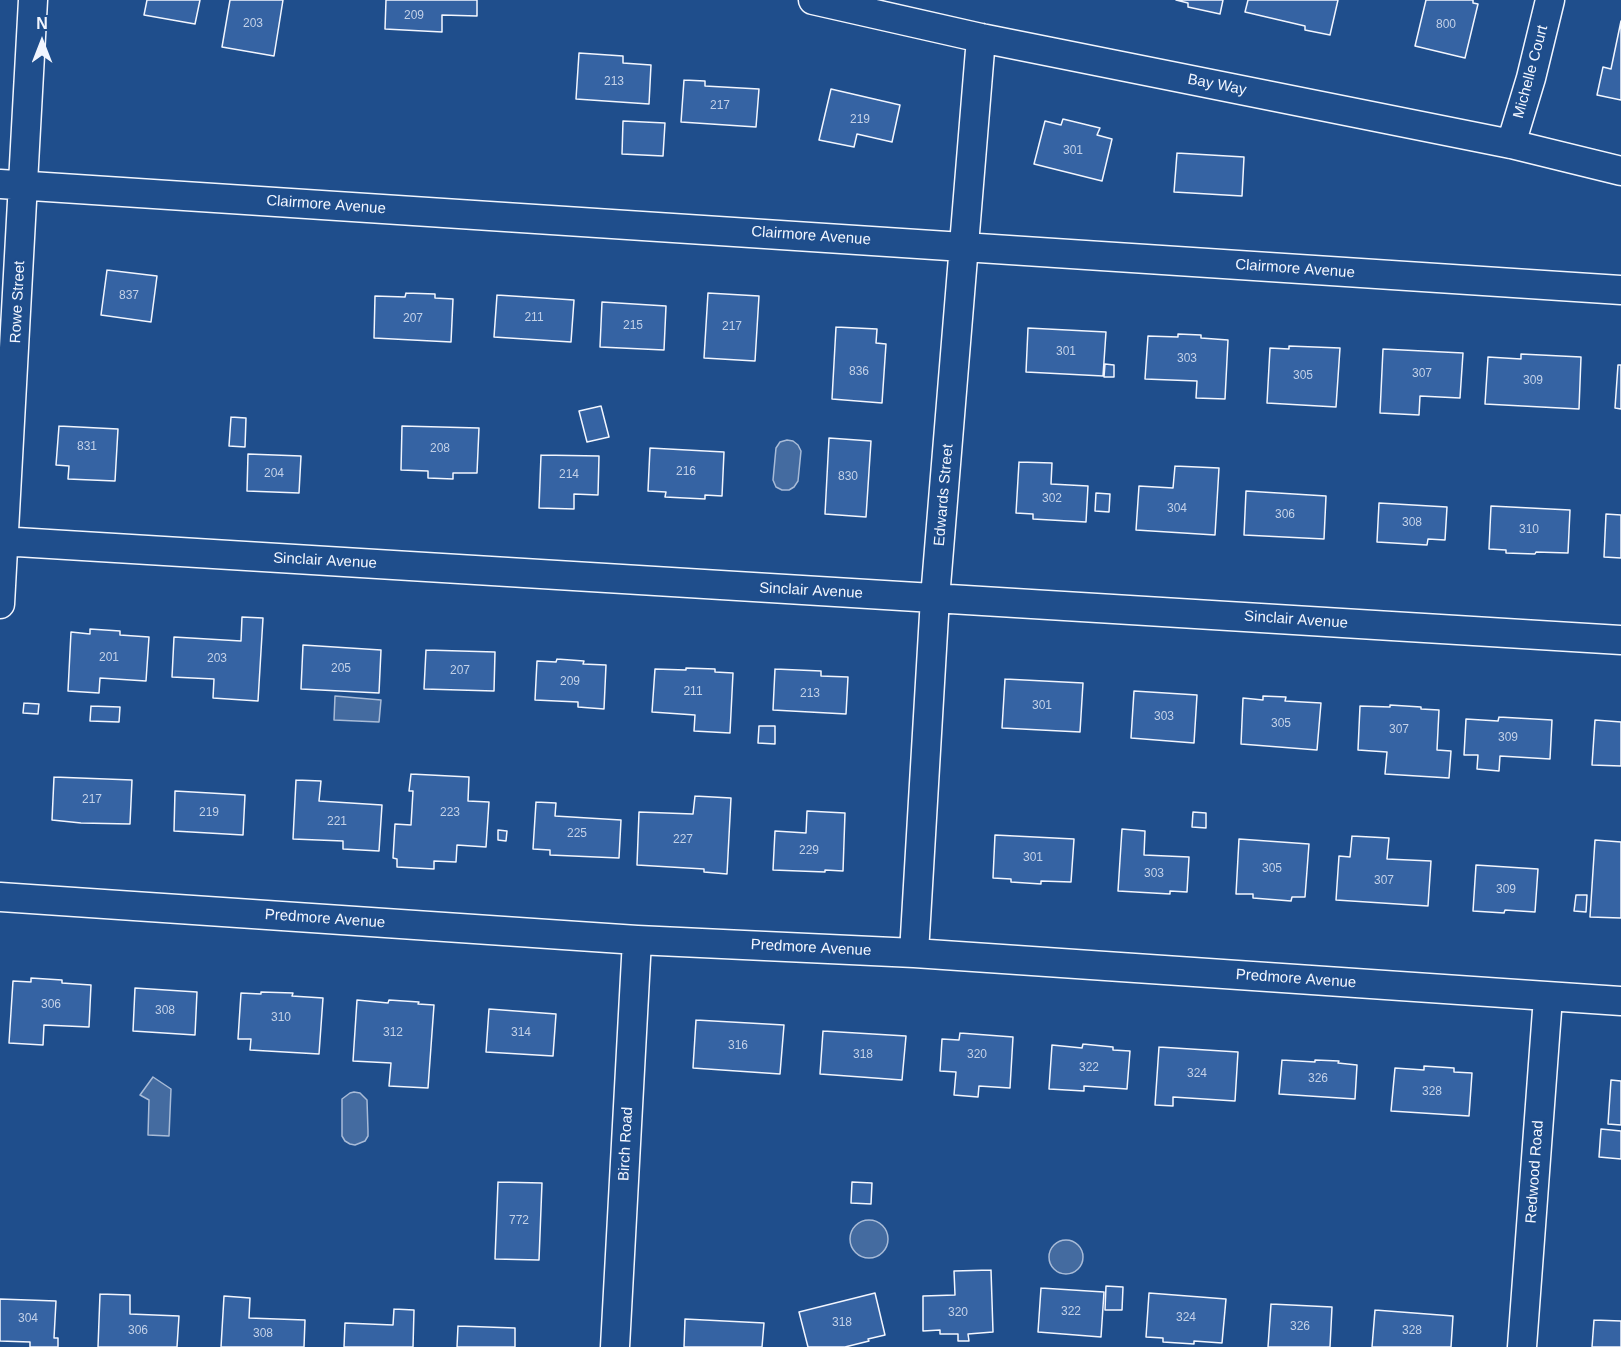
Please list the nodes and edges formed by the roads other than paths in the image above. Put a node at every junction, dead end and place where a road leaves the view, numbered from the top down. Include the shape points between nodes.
1 (33, 0) edge
2 (813, 0) edge
3 (1550, 0) edge
4 (981, 38) junction
5 (1511, 144) junction
6 (1621, 171) edge
7 (12, 184) edge
8 (965, 247) junction
9 (1621, 290) edge
10 (2, 541) edge
11 (935, 598) junction
12 (0, 604) edge
13 (1621, 640) edge
14 (0, 897) edge
15 (637, 940) junction
16 (914, 953) junction
17 (1548, 997) junction
18 (1621, 1001) edge
19 (615, 1347) edge
20 (1522, 1347) edge

1 - 7 street, Rowe Street
2 - 4 street, Bay Way
3 - 5 street, Michelle Court
4 - 5 street, Bay Way
4 - 8 street, Edwards Street
5 - 6 street, Bay Way
7 - 8 street, Clairmore Avenue
7 - 10 street, Rowe Street
8 - 9 street, Clairmore Avenue
8 - 11 street, Edwards Street
10 - 11 street, Sinclair Avenue
10 - 12 street, Rowe Street
11 - 13 street, Sinclair Avenue
11 - 16 street, Edwards Street
14 - 15 street, Predmore Avenue
15 - 16 street, Predmore Avenue
15 - 19 street, Birch Road
16 - 17 street, Predmore Avenue
17 - 18 street, Predmore Avenue
17 - 20 street, Redwood Road

